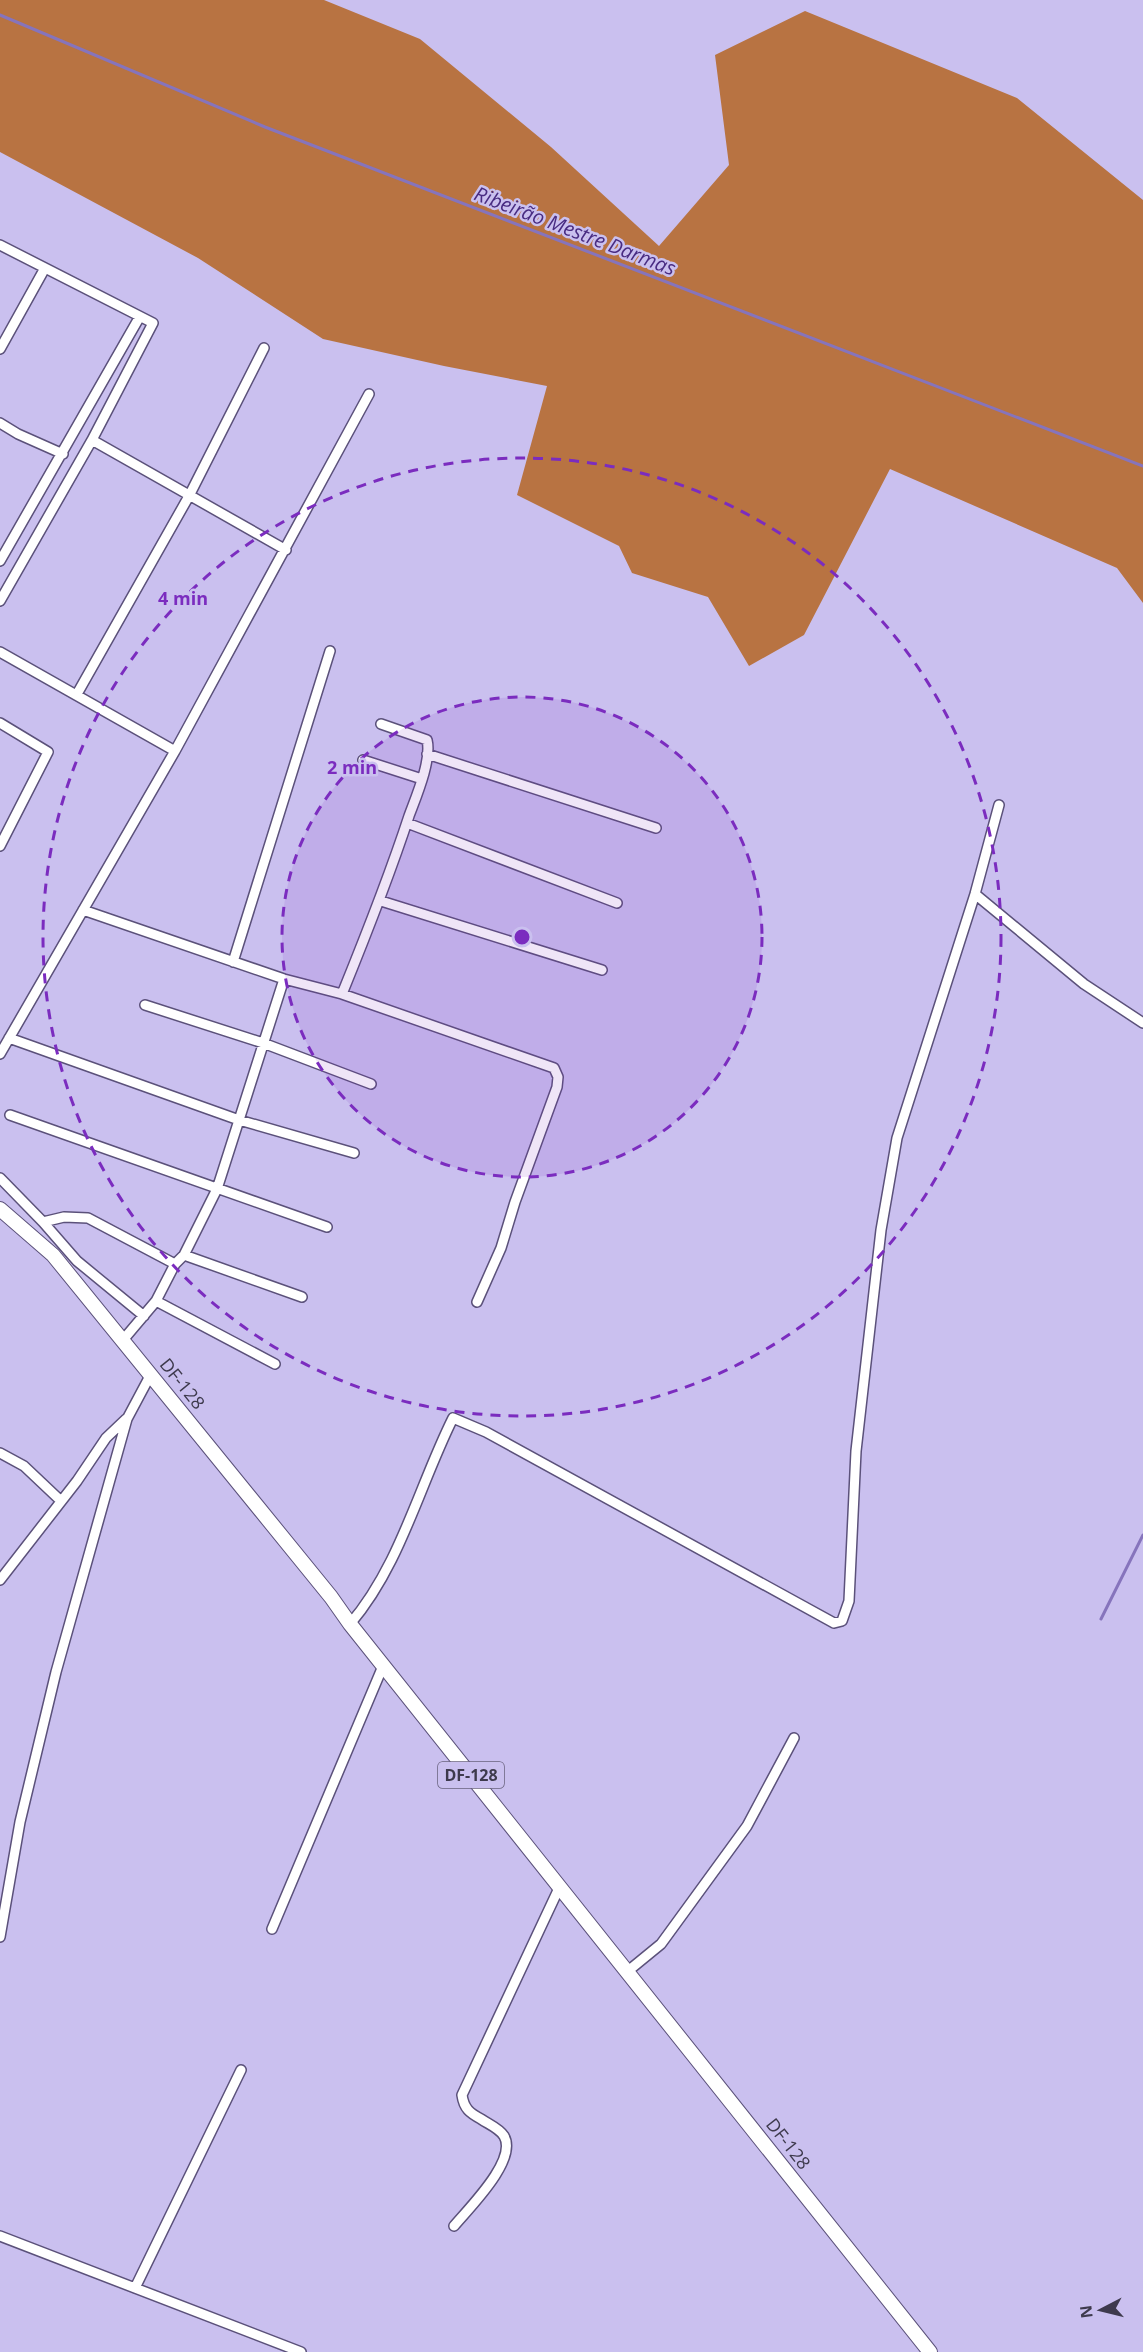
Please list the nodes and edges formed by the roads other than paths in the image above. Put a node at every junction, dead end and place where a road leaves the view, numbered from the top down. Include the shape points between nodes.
1 (0, 245) edge
2 (45, 268) junction
3 (139, 318) junction
4 (264, 348) dead end
5 (0, 349) edge
6 (369, 394) dead end
7 (0, 423) edge
8 (92, 441) junction
9 (63, 454) junction
10 (189, 496) junction
11 (286, 550) junction
12 (0, 561) edge
13 (0, 601) edge
14 (330, 651) dead end
15 (0, 652) edge
16 (76, 694) junction
17 (0, 723) edge
18 (381, 724) dead end
19 (175, 751) junction
20 (427, 754) junction
21 (363, 760) dead end
22 (422, 779) junction
23 (999, 805) dead end
24 (407, 823) junction
25 (656, 828) dead end
26 (0, 846) edge
27 (975, 894) junction
28 (381, 901) junction
29 (617, 903) dead end
30 (83, 910) junction
31 (233, 962) junction
32 (602, 970) dead end
33 (284, 979) junction
34 (342, 994) junction
35 (145, 1005) dead end
36 (1143, 1023) edge
37 (9, 1038) junction
38 (263, 1043) junction
39 (0, 1054) edge
40 (371, 1084) dead end
41 (10, 1115) dead end
42 (239, 1120) junction
43 (354, 1153) dead end
44 (0, 1178) edge
45 (216, 1189) junction
46 (0, 1209) edge
47 (43, 1222) junction
48 (327, 1227) dead end
49 (184, 1255) junction
50 (175, 1264) junction
51 (302, 1297) dead end
52 (156, 1301) junction
53 (477, 1302) dead end
54 (144, 1316) junction
55 (123, 1340) junction
56 (275, 1364) dead end
57 (151, 1374) junction
58 (126, 1419) junction
59 (0, 1453) edge
60 (61, 1501) junction
61 (0, 1580) edge
62 (350, 1624) junction
63 (383, 1666) junction
64 (794, 1738) dead end
65 (560, 1886) junction
66 (272, 1929) dead end
67 (0, 1937) edge
68 (628, 1971) junction
69 (241, 2070) dead end
70 (454, 2226) dead end
71 (0, 2236) edge
72 (135, 2288) junction
73 (301, 2352) edge
74 (930, 2352) edge

1 - 2 street
2 - 3 street
2 - 5 street
3 - 8 street via 153,323
3 - 9 street
4 - 10 street
6 - 11 street
7 - 9 street
8 - 10 street
8 - 13 street
9 - 12 street
10 - 11 street
10 - 16 street
11 - 19 street
14 - 31 street
15 - 16 street
16 - 19 street
17 - 26 street via 48,752
18 - 20 street via 427,740
19 - 30 street
20 - 22 street
20 - 25 street
21 - 22 street
22 - 24 street
23 - 27 street
24 - 28 street
24 - 29 street
27 - 36 street via 1084,984
27 - 62 street via 897,1137 880,1242 856,1450 849,1601 842,1621 834,1623 486,1432 453,1418 389,1564 369,1602
28 - 32 street
28 - 34 street
30 - 31 street
30 - 37 street
31 - 33 street
33 - 34 street
33 - 38 street
34 - 53 street via 554,1068 558,1077 501,1248
35 - 38 street
37 - 39 street
37 - 42 street
38 - 40 street
38 - 42 street
41 - 45 street
42 - 43 street
42 - 45 street
44 - 47 street
45 - 48 street
45 - 49 street
46 - 55 main road, DF-128 / DF-128 via 53,1255
47 - 50 street via 64,1217 88,1218
47 - 54 street via 77,1261
49 - 50 street
49 - 51 street
50 - 52 street
52 - 54 street
52 - 56 street
54 - 55 street
55 - 57 main road, DF-128 / DF-128
57 - 58 street
57 - 62 main road, DF-128 / DF-128
58 - 60 street via 106,1438
58 - 67 street via 56,1672 20,1822
59 - 60 street via 24,1466
60 - 61 street
62 - 63 main road, DF-128 / DF-128
63 - 65 main road, DF-128 / DF-128
63 - 66 street
64 - 68 street via 747,1826 662,1944
65 - 68 main road, DF-128 / DF-128
65 - 70 street via 462,2095 467,2111 502,2133 507,2153 494,2178
68 - 74 main road, DF-128 / DF-128
69 - 72 street
71 - 72 street
72 - 73 street

